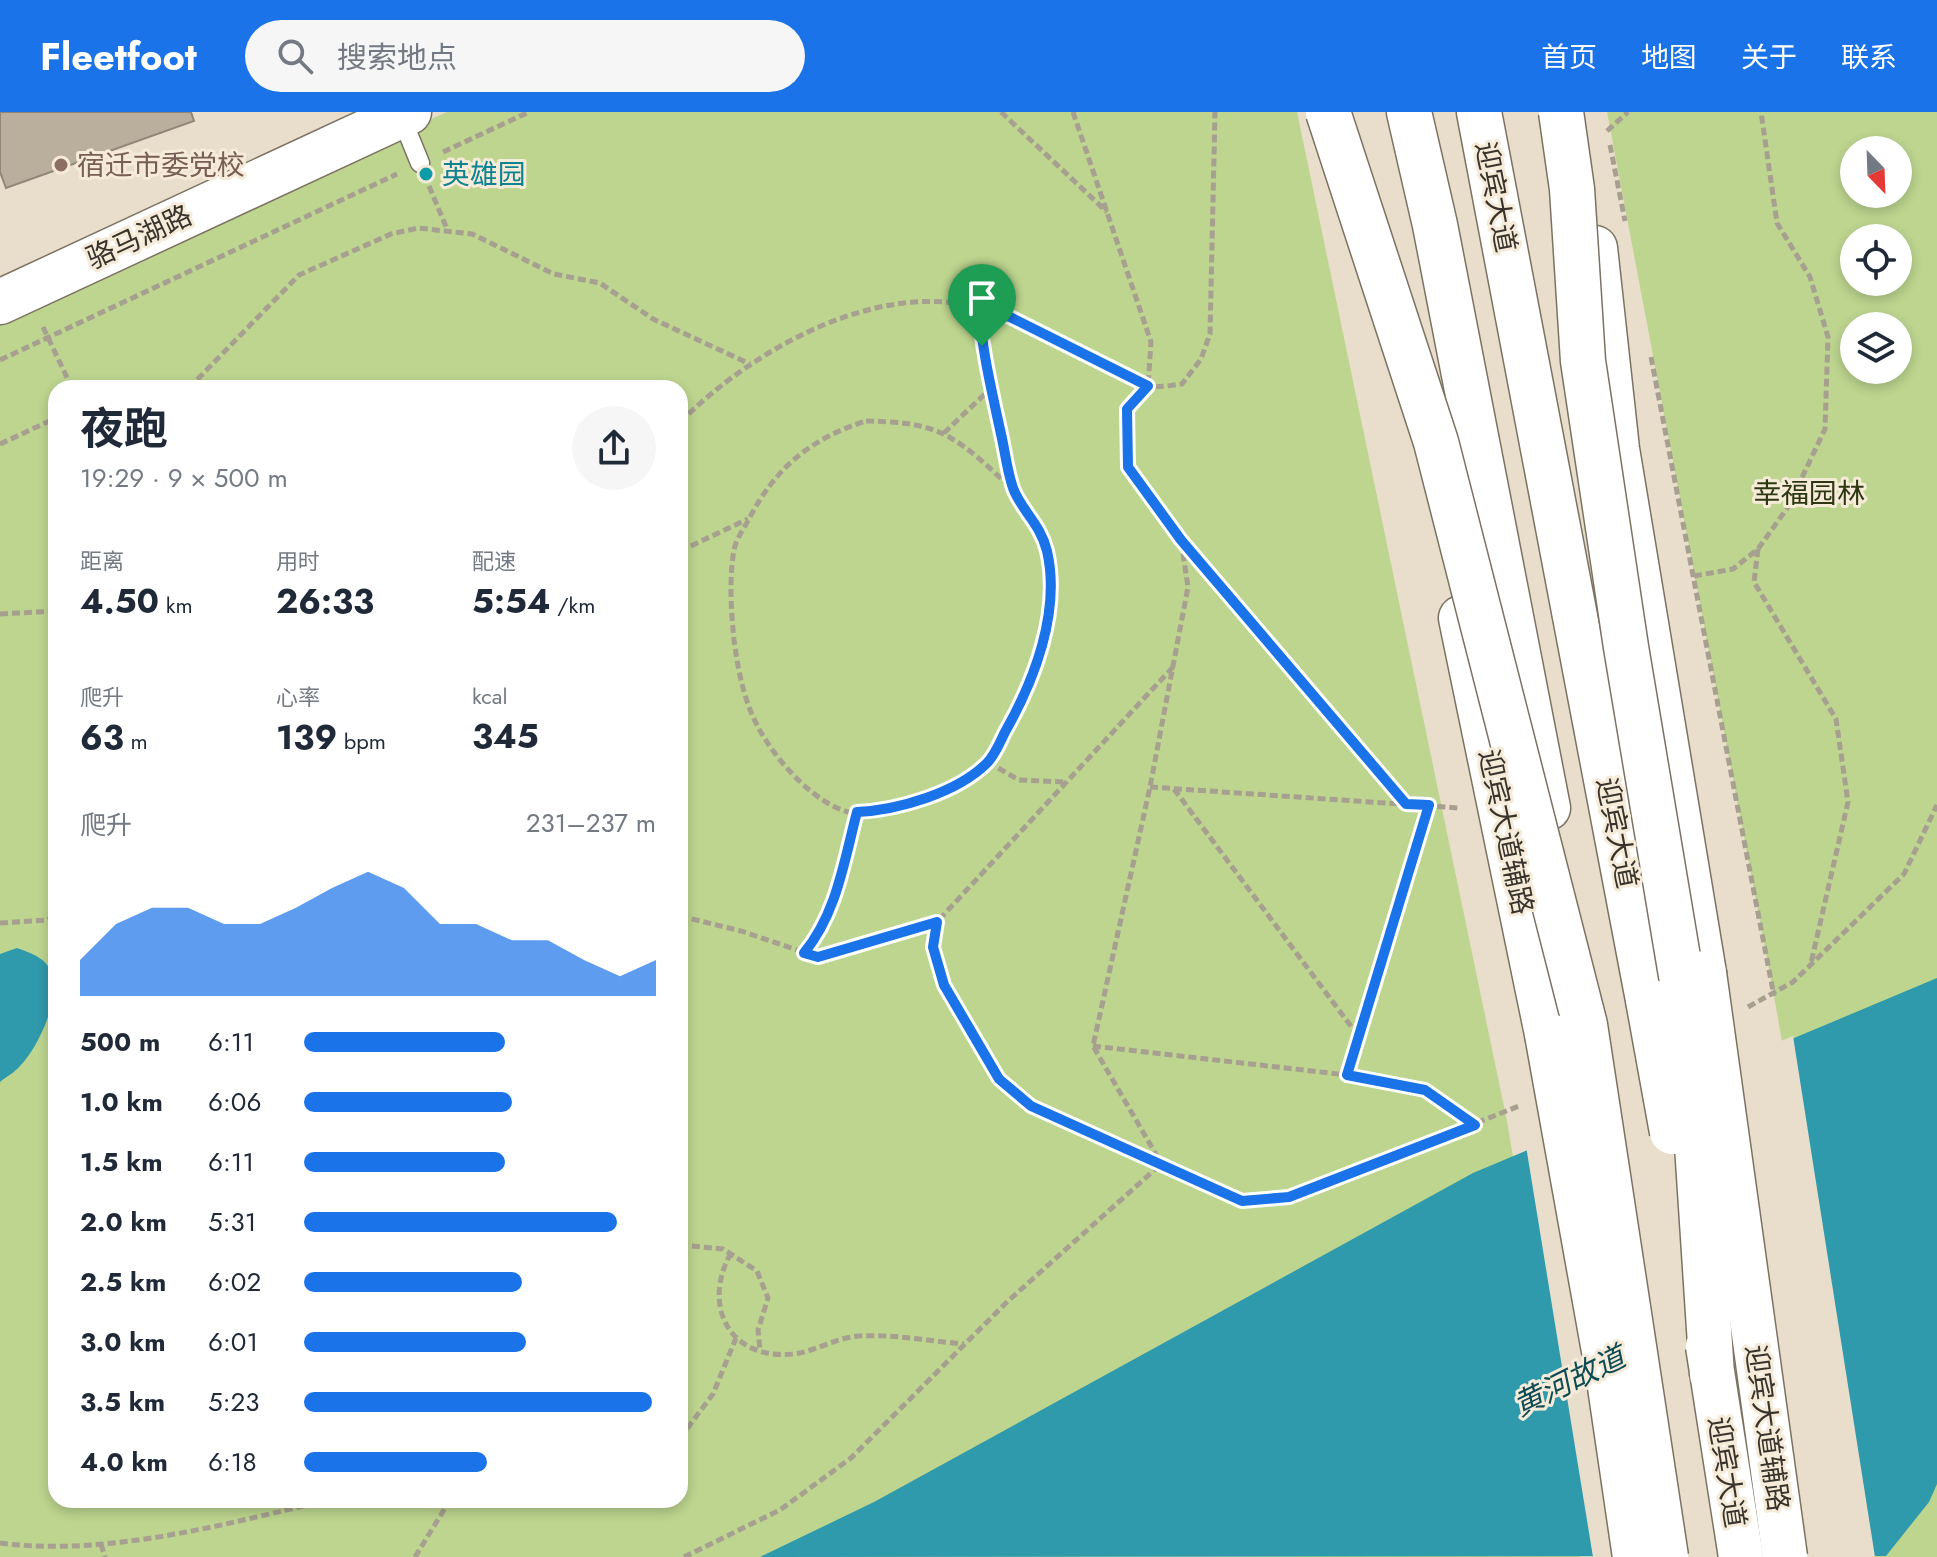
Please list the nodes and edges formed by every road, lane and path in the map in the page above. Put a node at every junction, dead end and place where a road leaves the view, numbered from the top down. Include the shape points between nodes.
1 (529, 112) edge
2 (1001, 112) edge
3 (1073, 112) edge
4 (1215, 112) edge
5 (1328, 112) edge
6 (1350, 112) edge
7 (1409, 112) edge
8 (1479, 112) edge
9 (1561, 112) edge
10 (1628, 112) edge
11 (1761, 112) edge
12 (403, 113) edge
13 (1596, 122) edge
14 (420, 163) junction
15 (1107, 213) junction
16 (1625, 223) dead end
17 (447, 229) junction
18 (13, 296) edge
19 (979, 308) junction
20 (48, 338) junction
21 (1649, 346) dead end
22 (0, 360) edge
23 (750, 364) junction
24 (68, 380) edge
25 (197, 380) edge
26 (1148, 386) junction
27 (991, 389) junction
28 (688, 415) edge
29 (48, 422) edge
30 (944, 433) junction
31 (0, 444) edge
32 (1013, 490) junction
33 (749, 519) junction
34 (1181, 540) junction
35 (688, 547) edge
36 (1758, 549) junction
37 (1694, 576) junction
38 (48, 611) edge
39 (0, 614) edge
40 (1173, 667) junction
41 (988, 762) junction
42 (1066, 782) junction
43 (1150, 787) junction
44 (1174, 789) junction
45 (1406, 804) junction
46 (1429, 805) junction
47 (1937, 805) edge
48 (1471, 810) dead end
49 (857, 812) junction
50 (688, 918) edge
51 (48, 919) edge
52 (937, 922) junction
53 (0, 923) edge
54 (804, 953) junction
55 (1811, 964) junction
56 (1774, 996) junction
57 (1745, 1009) dead end
58 (1566, 1030) junction
59 (1359, 1037) junction
60 (1093, 1046) junction
61 (1347, 1075) junction
62 (1530, 1102) dead end
63 (1475, 1125) junction
64 (1161, 1164) junction
65 (688, 1246) edge
66 (731, 1253) junction
67 (736, 1338) junction
68 (965, 1344) junction
69 (760, 1350) junction
70 (1712, 1375) junction
71 (688, 1427) edge
72 (294, 1508) edge
73 (445, 1508) edge
74 (0, 1543) edge
75 (101, 1544) junction
76 (105, 1557) edge
77 (415, 1557) edge
78 (684, 1557) edge
79 (1635, 1557) edge
80 (1666, 1557) edge
81 (1741, 1557) edge
82 (1785, 1557) edge

1 - 14 path
2 - 15 path
3 - 15 path
4 - 26 path via 1210,334 1201,359 1182,384
5 - 58 main road, bridge via 1436,442
6 - 58 main road, 迎宾大道辅路 via 1431,474
7 - 58 main road, bridge via 1546,792
8 - 70 main road, 迎宾大道, bridge via 1648,1000
9 - 70 main road, bridge via 1572,189 1583,361 1689,1023
10 - 13 path
11 - 36 path via 1777,223 1810,277 1828,337 1825,429 1788,507
12 - 14 lane
12 - 18 main road, 骆马湖路
13 - 16 path
13 - 82 main road, 迎宾大道辅路, bridge via 1589,185 1617,449 1704,973
14 - 17 path
14 - 20 path
15 - 26 path via 1151,342
17 - 23 path via 472,234 554,274 600,283 653,319
17 - 25 path via 391,234 299,275
18 - 20 path
19 - 23 path via 922,300 876,308
19 - 26 path via 1010,317
19 - 27 path
20 - 22 path
20 - 24 path
21 - 37 path
23 - 28 path
26 - 34 path via 1127,409 1128,467
27 - 30 path
27 - 32 path
29 - 31 path
30 - 32 path
30 - 33 path via 913,422 866,421 830,432 802,451 762,493
32 - 41 path via 1036,521 1047,553 1049,605 1027,694
33 - 35 path
33 - 49 path via 734,547 730,607 739,679 755,725 784,768 806,787 847,812
34 - 40 path via 1188,587
34 - 45 path
36 - 37 path via 1733,569
36 - 55 path via 1754,582 1836,719 1848,802
37 - 56 path
38 - 39 path
40 - 42 path
40 - 43 path
41 - 42 path via 1019,780
41 - 49 path via 965,780 929,795
42 - 52 path
43 - 44 path
43 - 60 path
44 - 45 path
44 - 59 path
45 - 46 path
46 - 48 path
46 - 59 path
47 - 55 path via 1904,874
49 - 54 path via 834,900 820,934
50 - 54 path
51 - 53 path
52 - 54 path via 818,957
52 - 64 path via 933,947 944,985 999,1079 1031,1106
55 - 56 path
56 - 57 path
58 - 79 main road, 迎宾大道辅路, bridge
58 - 80 main road, bridge
59 - 61 path
60 - 61 path
60 - 64 path
61 - 63 path via 1425,1090
62 - 63 path
63 - 64 path via 1289,1197 1242,1201
64 - 68 path
65 - 66 path
66 - 67 path via 716,1290 722,1320
66 - 69 path via 757,1271 768,1298 758,1330
67 - 69 path
67 - 71 path via 713,1394
68 - 69 path via 860,1336 827,1341 797,1354
68 - 78 path via 851,1458 780,1510
70 - 81 main road, 迎宾大道, bridge
72 - 75 path via 196,1531
73 - 77 path
74 - 75 path
75 - 76 path

